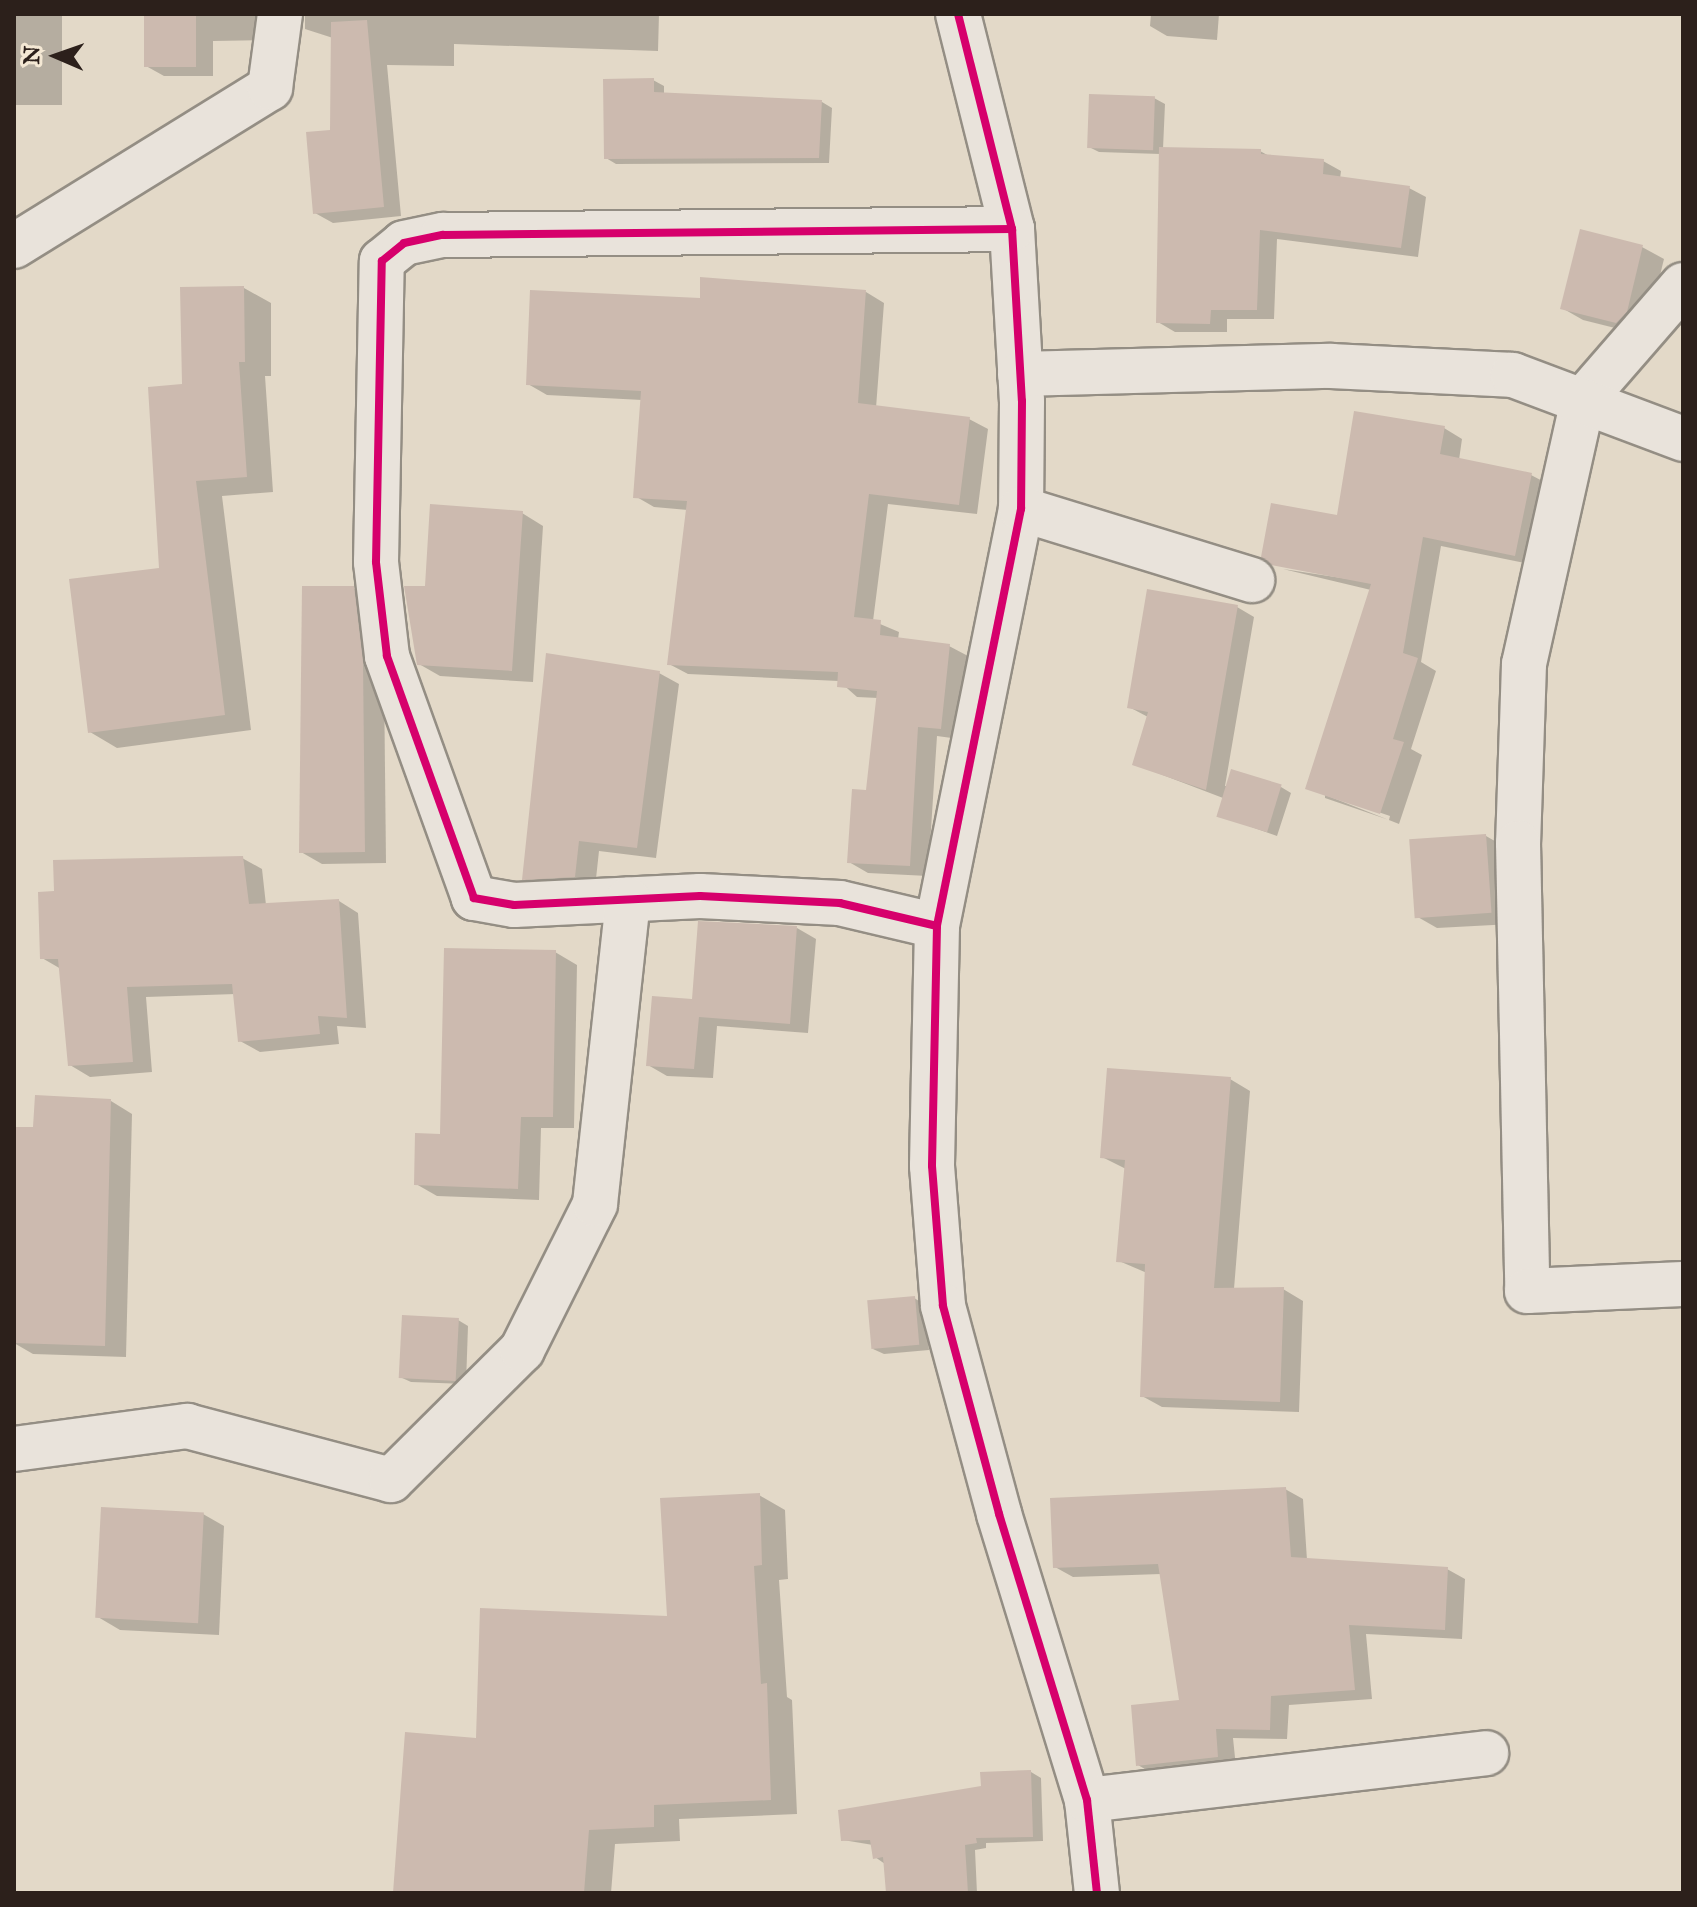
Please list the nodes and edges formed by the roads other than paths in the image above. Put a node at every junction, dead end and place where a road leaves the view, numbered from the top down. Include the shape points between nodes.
1 (280, 14) edge
2 (958, 14) edge
3 (1012, 229) junction
4 (14, 246) edge
5 (1683, 285) edge
6 (1020, 374) junction
7 (1583, 400) junction
8 (1683, 439) edge
9 (1021, 509) junction
10 (1252, 580) dead end
11 (628, 900) junction
12 (937, 926) junction
13 (1683, 1284) edge
14 (14, 1449) edge
15 (1486, 1753) dead end
16 (1087, 1800) junction
17 (1097, 1893) edge

1 - 4 street via 270,88
2 - 3 street
3 - 6 street
3 - 11 street via 443,235 404,243 382,261 376,562 387,656 444,825 474,898 514,905
5 - 7 street
6 - 7 street via 1331,366 1513,375
6 - 9 street
7 - 8 street
7 - 13 street via 1524,664 1518,843 1527,1291
9 - 10 street
9 - 12 street
11 - 12 street via 700,896 840,903
11 - 14 street via 595,1204 522,1350 391,1480 187,1426
12 - 16 street via 932,1166 943,1306 999,1514
15 - 16 street
16 - 17 street

